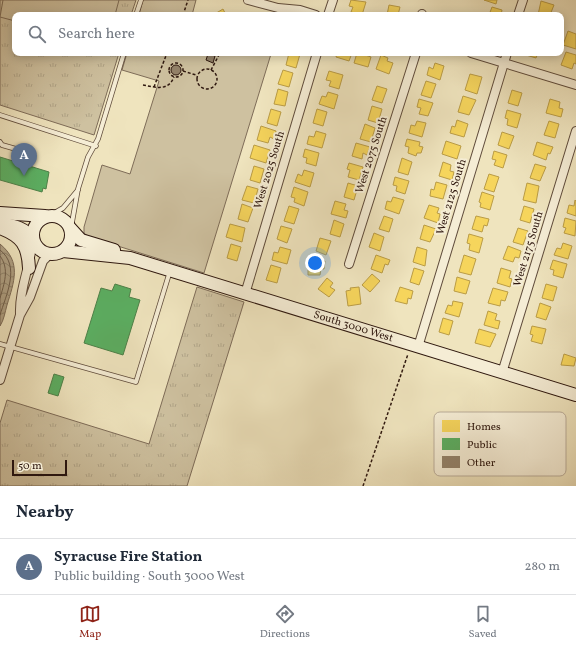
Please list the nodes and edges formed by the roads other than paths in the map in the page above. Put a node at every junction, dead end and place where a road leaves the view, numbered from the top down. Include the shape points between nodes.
1 (140, 0) edge
2 (248, 0) edge
3 (333, 0) edge
4 (523, 0) edge
5 (137, 12) edge
6 (306, 12) edge
7 (329, 12) edge
8 (519, 12) edge
9 (123, 56) edge
10 (316, 56) edge
11 (415, 56) edge
12 (481, 56) edge
13 (506, 56) edge
14 (504, 63) junction
15 (576, 85) edge
16 (0, 115) edge
17 (576, 131) edge
18 (0, 142) edge
19 (96, 146) junction
20 (23, 151) dead end
21 (78, 189) junction
22 (0, 213) edge
23 (48, 216) junction
24 (0, 223) edge
25 (0, 228) edge
26 (71, 229) junction
27 (33, 239) junction
28 (62, 251) junction
29 (50, 254) junction
30 (130, 258) junction
31 (349, 264) dead end
32 (29, 268) junction
33 (170, 271) junction
34 (245, 294) junction
35 (20, 315) junction
36 (0, 344) edge
37 (415, 346) junction
38 (10, 347) junction
39 (502, 373) junction
40 (0, 380) edge
41 (576, 395) edge

1 - 5 lane
2 - 6 street
3 - 7 street
4 - 8 street
9 - 19 lane
10 - 34 street, West 2025 South
11 - 31 street, West 2075 South
12 - 14 street
13 - 14 street, West 2125 South
14 - 15 street
14 - 37 street, West 2125 South
16 - 19 lane
17 - 39 street, West 2175 South
18 - 20 lane via 2,145
19 - 21 lane via 88,157
21 - 23 lane via 63,208
21 - 26 lane
22 - 23 street
23 - 26 street via 63,218
23 - 27 street via 37,223
24 - 27 street via 18,226 28,232
25 - 32 street via 18,237 24,244 28,253
26 - 28 street via 71,241
26 - 30 street, South 3000 West via 81,240 106,247
27 - 29 street via 39,249
27 - 32 street
28 - 29 street
28 - 30 street, South 3000 West
29 - 35 street via 41,265 30,297
30 - 33 street, South 3000 West
32 - 35 street via 20,302
33 - 34 street, South 3000 West
33 - 38 lane via 136,382
34 - 37 street, South 3000 West
35 - 38 street
36 - 38 lane
37 - 39 street, South 3000 West
38 - 40 street
39 - 41 street, South 3000 West

